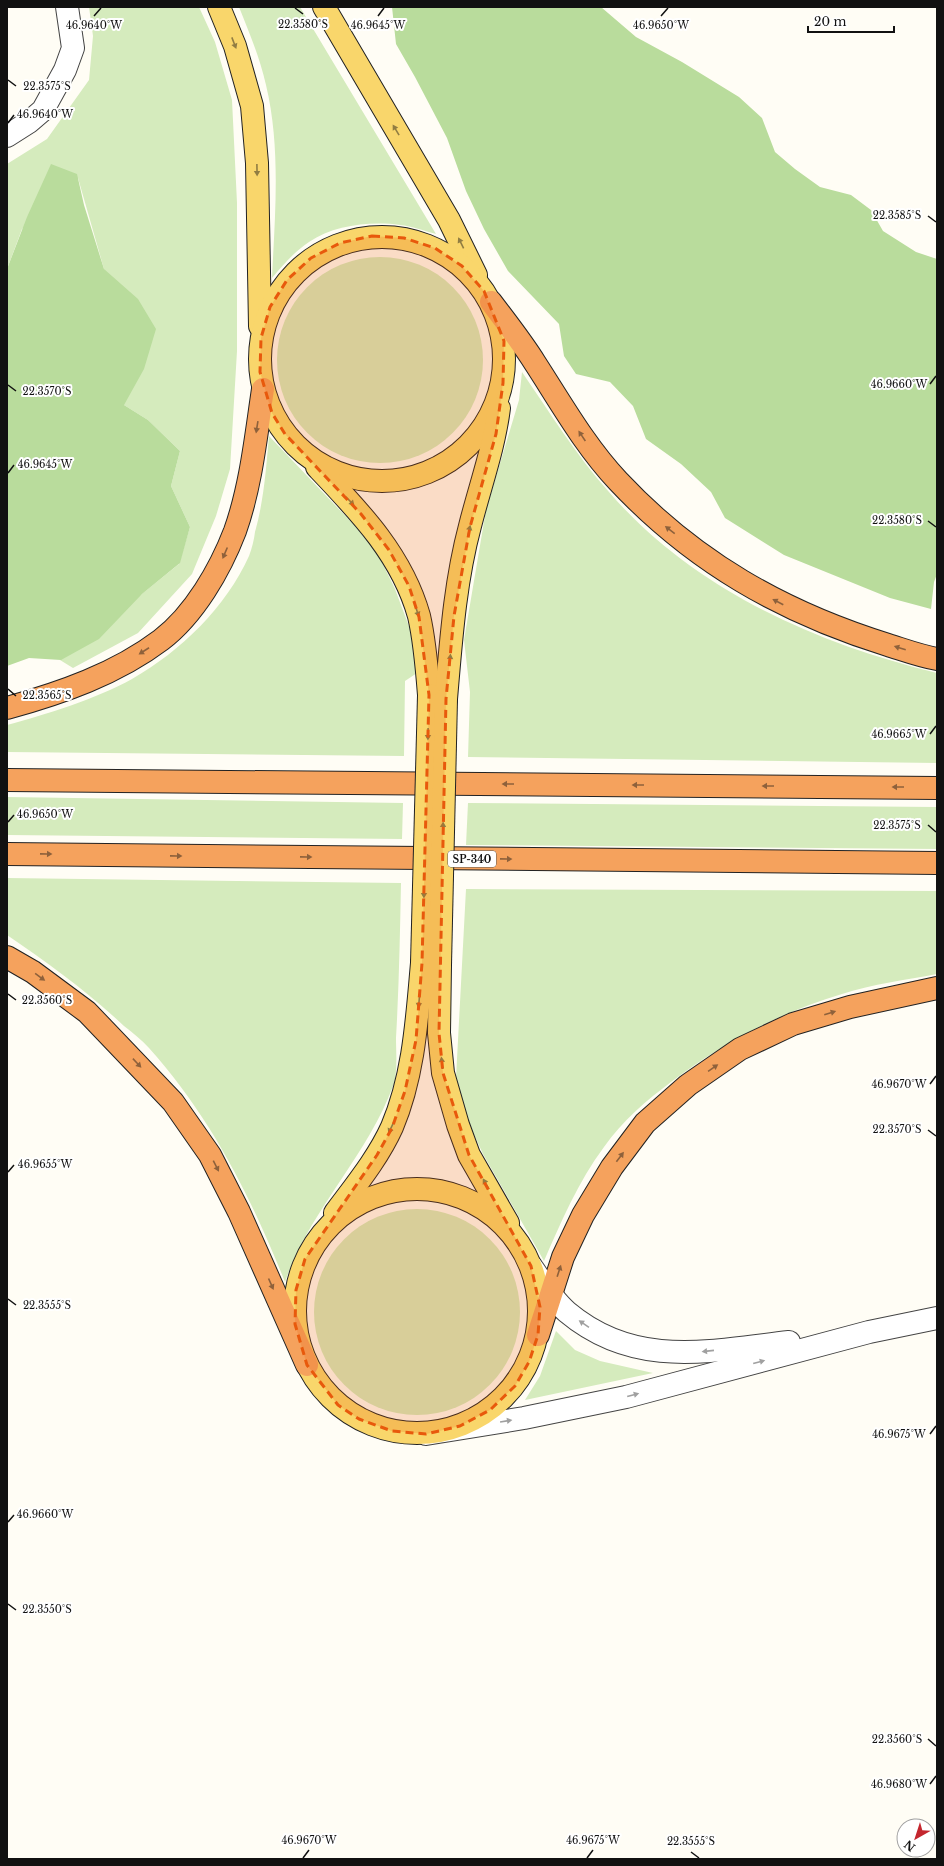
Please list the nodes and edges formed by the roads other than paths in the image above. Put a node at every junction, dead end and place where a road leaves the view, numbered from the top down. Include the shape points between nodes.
1 (67, 7) edge
2 (219, 7) edge
3 (324, 7) edge
4 (7, 136) edge
5 (487, 296) junction
6 (261, 338) junction
7 (503, 383) junction
8 (263, 389) junction
9 (303, 453) junction
10 (937, 659) edge
11 (437, 697) junction
12 (7, 708) edge
13 (7, 780) edge
14 (937, 788) edge
15 (7, 854) edge
16 (937, 863) edge
17 (7, 957) edge
18 (431, 964) junction
19 (937, 988) edge
20 (322, 1232) junction
21 (519, 1243) junction
22 (531, 1266) junction
23 (551, 1295) junction
24 (937, 1318) edge
25 (909, 1324) junction
26 (937, 1324) edge
27 (538, 1335) junction
28 (858, 1335) junction
29 (307, 1365) junction
30 (426, 1434) junction

1 - 4 street via 73,48 65,70 43,110
2 -> 6 main road via 235,46 252,106 257,163
5 -> 3 main road via 449,220
5 - 6 main road via 462,266 435,248 404,238 372,236 340,243 311,258 287,280 270,307
5 - 7 main road via 504,341
10 -> 5 highway via 846,632 781,604 721,570 663,525 617,481 584,439 534,361
6 - 8 main road via 259,355
7 - 9 main road via 493,413 476,439 452,460 423,475 392,482 361,480 330,470
11 -> 7 main road via 470,527 496,434
8 - 9 main road via 272,413 285,434
8 -> 12 highway via 250,473 235,530 219,569 194,607 162,640 117,668 51,696
9 -> 11 main road via 361,514 389,550 409,586 419,617
11 - 18 main road, bridge
14 -> 13 highway
15 -> 16 highway, SP-340
17 -> 29 highway via 33,972 87,1012 173,1102 210,1155 239,1212
18 -> 20 main road via 405,1092 392,1128
21 -> 18 main road via 469,1155 458,1125 443,1073
23 -> 19 highway via 563,1257 583,1216 612,1167 645,1123 688,1085 740,1048 793,1024 850,1007
20 - 21 main road via 346,1210 375,1195 407,1188 439,1190 470,1200 497,1218
20 - 29 main road via 305,1260 296,1290 295,1324
21 - 22 main road
22 - 23 street
22 - 27 main road via 540,1307
23 - 27 highway
28 -> 23 street via 688,1353 647,1350 614,1341 586,1326 566,1312
24 - 25 street
25 - 26 street
25 - 28 street
27 - 30 main road via 529,1362 515,1386 490,1410 460,1426
30 -> 28 street via 524,1418 626,1397
29 - 30 main road via 320,1387 338,1405 359,1419 392,1431

